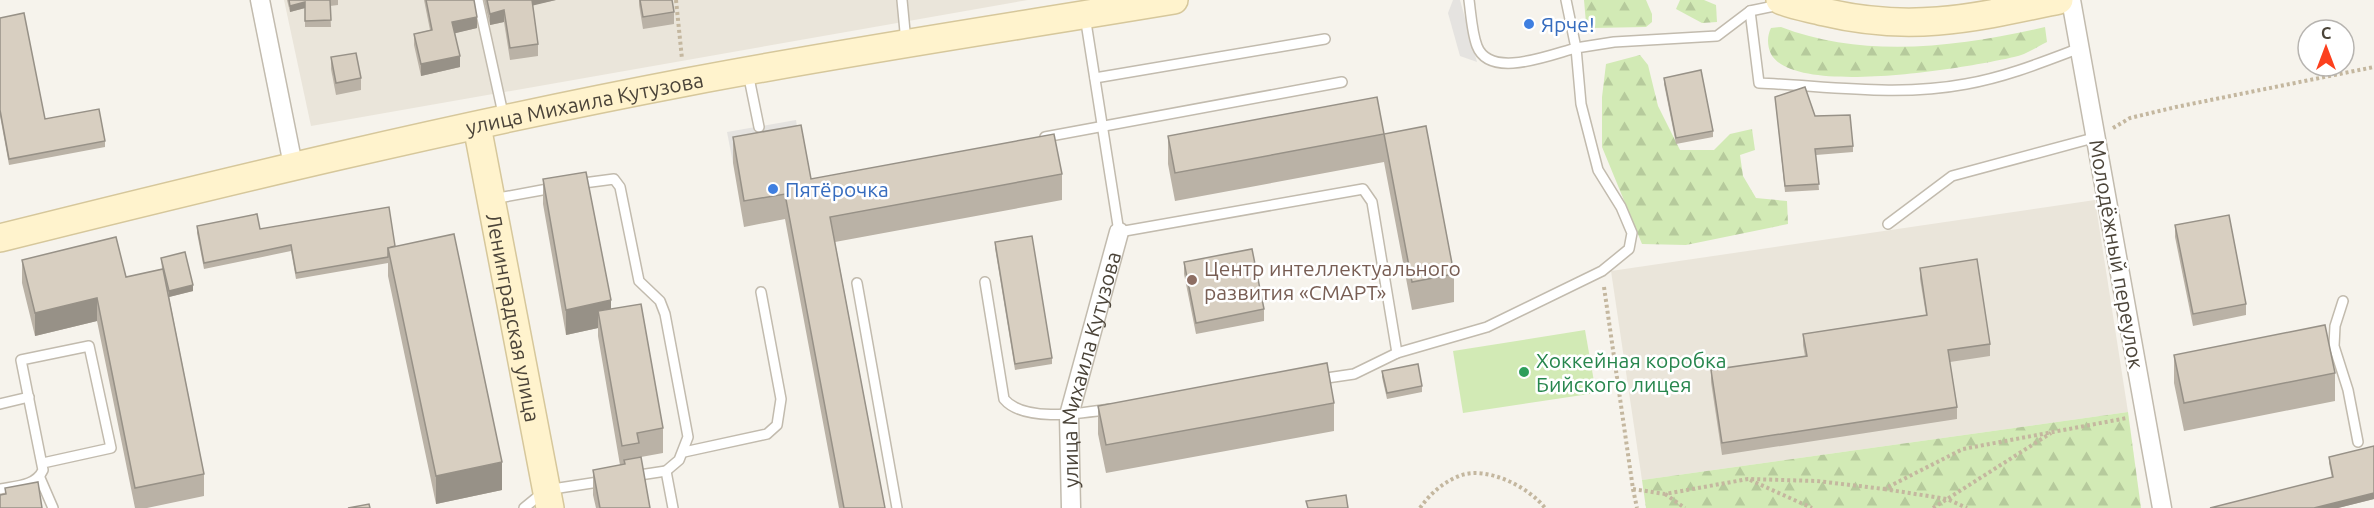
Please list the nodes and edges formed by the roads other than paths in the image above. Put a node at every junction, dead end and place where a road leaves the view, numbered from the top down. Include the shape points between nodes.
1 (260, 0) edge
2 (478, 0) edge
3 (902, 0) edge
4 (1174, 0) edge
5 (1469, 0) edge
6 (1566, 0) edge
7 (2059, 0) edge
8 (2071, 0) edge
9 (1784, 2) edge
10 (1750, 11) junction
11 (1084, 14) junction
12 (1325, 39) dead end
13 (906, 42) junction
14 (1576, 48) junction
15 (2080, 48) junction
16 (748, 71) junction
17 (1095, 78) junction
18 (1342, 82) dead end
19 (505, 119) junction
20 (477, 126) junction
21 (1103, 126) junction
22 (759, 127) dead end
23 (2097, 137) junction
24 (1033, 140) edge
25 (293, 165) junction
26 (491, 200) junction
27 (1888, 224) dead end
28 (1119, 232) junction
29 (0, 238) edge
30 (985, 282) dead end
31 (857, 283) dead end
32 (761, 292) dead end
33 (2343, 301) dead end
34 (1397, 353) junction
35 (1312, 380) edge
36 (29, 398) junction
37 (0, 404) edge
38 (1115, 409) edge
39 (1069, 415) junction
40 (2358, 442) dead end
41 (684, 452) junction
42 (43, 463) junction
43 (666, 471) junction
44 (40, 478) junction
45 (622, 478) edge
46 (612, 479) edge
47 (0, 489) edge
48 (548, 499) edge
49 (53, 508) edge
50 (524, 508) edge
51 (673, 508) edge
52 (897, 508) edge
53 (1071, 508) edge
54 (2162, 508) edge

1 - 25 street
2 - 19 lane
3 - 13 lane
4 - 11 street, улица Михаила Кутузова
5 - 14 lane via 1477,46 1483,56 1495,63 1508,65
6 - 14 lane
7 - 9 street via 1961,20 1915,23 1858,20
8 - 15 street, Молодёжный переулок
9 - 10 lane
10 - 14 lane via 1717,36
10 - 15 lane via 1759,83 1873,90 1943,87 2015,72
11 - 13 street, улица Михаила Кутузова
11 - 17 lane
12 - 17 lane
13 - 16 street, улица Михаила Кутузова
14 - 34 lane via 1581,104 1598,170 1632,233 1629,249 1602,272 1487,327
15 - 23 street, Молодёжный переулок
16 - 19 street, улица Михаила Кутузова
16 - 22 lane
17 - 21 lane
18 - 21 lane
19 - 20 street, улица Михаила Кутузова
20 - 25 street, улица Михаила Кутузова
20 - 26 street, Ленинградская улица
21 - 24 lane
21 - 28 lane
23 - 27 lane via 1952,176
23 - 54 street, Молодёжный переулок
25 - 29 street, улица Михаила Кутузова
26 - 41 lane via 614,179 620,187 639,282 660,302 665,314 688,437
26 - 48 street, Ленинградская улица
28 - 34 lane via 1363,189 1372,202
28 - 39 street, улица Михаила Кутузова
30 - 39 lane via 1004,399 1020,410
31 - 52 lane
32 - 41 lane via 781,399 777,424 766,434
33 - 40 lane via 2334,346
34 - 35 lane via 1354,374
36 - 37 lane
36 - 42 lane
36 - 42 lane via 21,360 89,346 111,448
38 - 39 lane
39 - 53 street, улица Михаила Кутузова
41 - 43 lane
42 - 44 lane
43 - 45 lane
43 - 51 lane
44 - 47 lane
44 - 49 lane
46 - 48 lane
48 - 50 lane

